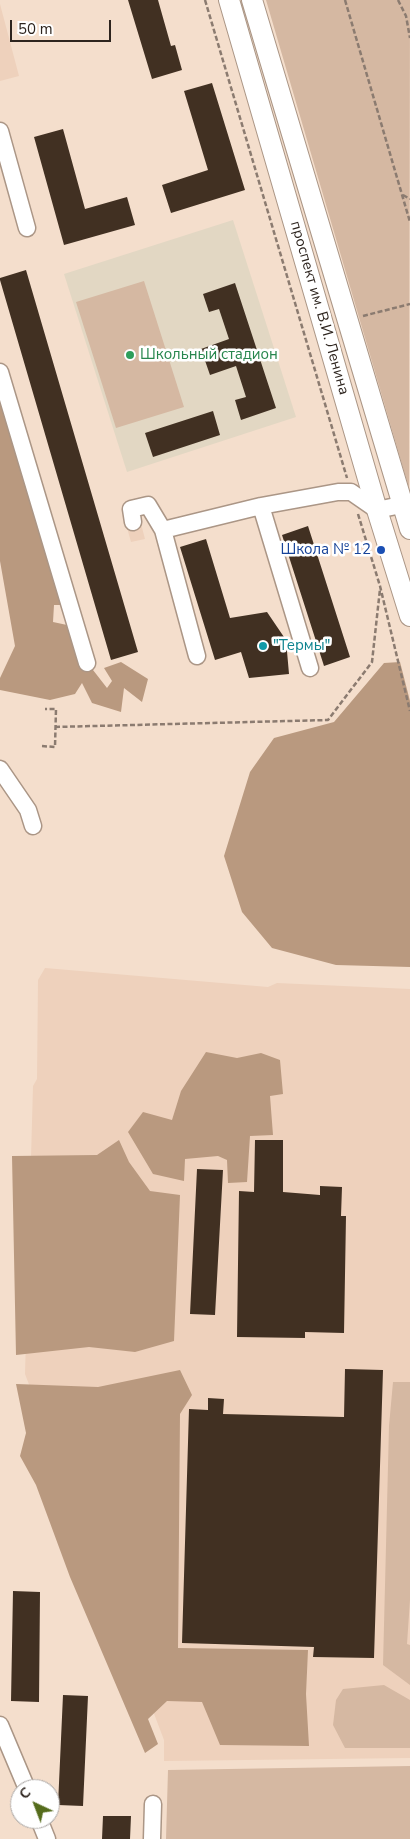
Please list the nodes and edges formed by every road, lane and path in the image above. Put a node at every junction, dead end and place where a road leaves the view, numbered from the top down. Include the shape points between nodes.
1 (205, 0) edge
2 (229, 0) edge
3 (252, 0) edge
4 (345, 0) edge
5 (398, 0) edge
6 (410, 38) edge
7 (0, 131) edge
8 (402, 195) junction
9 (410, 199) edge
10 (410, 222) edge
11 (27, 228) dead end
12 (410, 302) edge
13 (368, 315) dead end
14 (0, 372) edge
15 (351, 492) junction
16 (406, 504) edge
17 (261, 506) junction
18 (377, 510) junction
19 (134, 522) dead end
20 (410, 529) edge
21 (163, 530) junction
22 (380, 586) junction
23 (410, 616) edge
24 (197, 656) dead end
25 (87, 663) dead end
26 (310, 668) dead end
27 (45, 709) dead end
28 (410, 711) edge
29 (55, 727) junction
30 (42, 746) dead end
31 (0, 769) edge
32 (33, 826) dead end
33 (0, 1725) edge
34 (23, 1779) edge
35 (153, 1804) dead end
36 (152, 1839) edge

1 - 15 path
2 - 18 main road, проспект им. В.И. Ленина
3 - 16 main road, проспект им. В.И. Ленина
4 - 8 path
5 - 6 path via 406,16
7 - 11 street
8 - 9 path
8 - 10 path
12 - 13 path
14 - 25 street
15 - 17 street
15 - 18 street
15 - 22 path
16 - 18 street
16 - 20 main road, проспект им. В.И. Ленина
17 - 21 street
17 - 26 street
18 - 23 main road, проспект им. В.И. Ленина
19 - 21 street via 131,509 148,505
21 - 24 street
22 - 28 path
22 - 29 path via 372,662 328,720
27 - 29 path via 56,709
29 - 30 path via 55,747
31 - 32 street via 28,810
33 - 34 street
35 - 36 street

